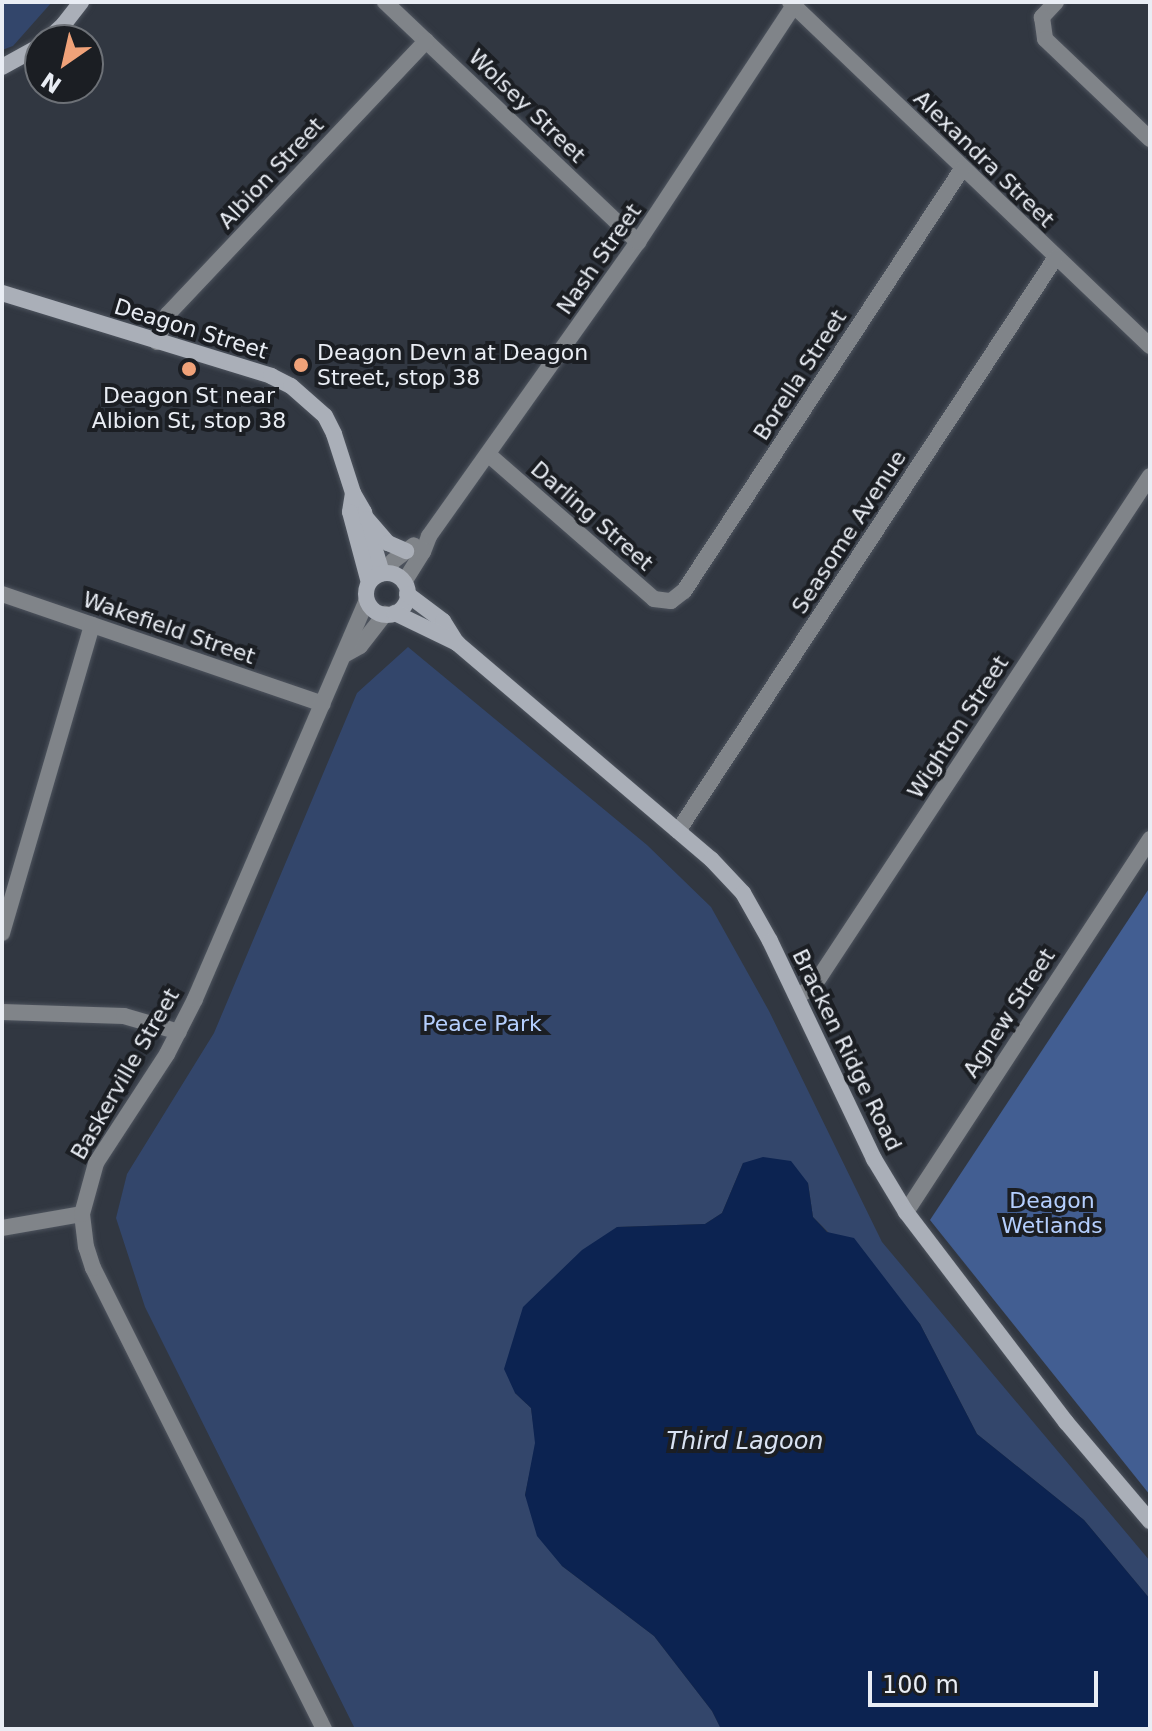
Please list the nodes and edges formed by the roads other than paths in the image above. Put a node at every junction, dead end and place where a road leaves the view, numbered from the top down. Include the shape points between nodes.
1 (81, 2) edge
2 (385, 2) edge
3 (1056, 2) edge
4 (793, 3) edge
5 (61, 24) edge
6 (426, 41) junction
7 (24, 55) edge
8 (2, 67) edge
9 (1150, 139) edge
10 (962, 169) junction
11 (638, 242) junction
12 (1056, 257) junction
13 (2, 293) edge
14 (157, 342) junction
15 (1150, 346) edge
16 (489, 455) junction
17 (1150, 476) edge
18 (353, 493) junction
19 (366, 518) junction
20 (429, 536) junction
21 (406, 551) junction
22 (379, 576) junction
23 (406, 588) junction
24 (2, 594) edge
25 (367, 600) junction
26 (671, 601) joint
27 (390, 614) junction
28 (92, 625) junction
29 (457, 643) junction
30 (344, 655) junction
31 (323, 704) junction
32 (678, 831) junction
33 (1150, 839) edge
34 (2, 933) edge
35 (797, 996) junction
36 (2, 1012) edge
37 (179, 1032) junction
38 (906, 1212) junction
39 (82, 1214) junction
40 (2, 1228) edge
41 (1150, 1521) edge
42 (324, 1729) edge

1 - 5 main road
2 - 6 street, Wolsey Street
3 - 9 street via 1042,17 1045,39
4 - 10 street, Alexandra Street
4 - 11 street, Nash Street
6 - 11 street, Wolsey Street
6 - 14 street, Albion Street via 168,314
7 - 8 main road
10 - 12 street, Alexandra Street
10 - 26 street, Borella Street via 684,591
11 - 16 street, Nash Street
12 - 15 street, Alexandra Street
12 - 32 street, Seasome Avenue
13 - 14 main road, Deagon Street
14 - 18 main road, Deagon Street via 271,376 310,400 334,434
16 - 20 street, Nash Street
16 - 26 street, Darling Street via 654,599
17 - 35 street, Wighton Street via 813,987
18 - 19 main road, Deagon Street
18 - 22 main road, Deagon Street via 350,512
19 - 21 main road via 388,543
19 - 22 main road, Deagon Street
20 - 21 street, Nash Street
20 - 23 street, Nash Street
21 - 22 street, Nash Street
22 - 23 main road via 396,575
22 - 25 main road
23 - 27 main road via 404,605
23 - 29 main road, Bracken Ridge Road via 443,621
24 - 28 street, Wakefield Street
25 - 27 main road via 374,610
25 - 30 street, Baskerville Street
27 - 29 main road, Bracken Ridge Road
27 - 30 street, Baskerville Street
28 - 31 street, Wakefield Street
28 - 34 street
29 - 32 main road, Bracken Ridge Road
30 - 31 street, Baskerville Street
31 - 37 street, Baskerville Street
32 - 35 main road, Bracken Ridge Road via 743,893
33 - 38 street, Agnew Street
35 - 38 main road, Bracken Ridge Road via 874,1159
36 - 37 street via 124,1016
37 - 39 street, Baskerville Street via 96,1163
38 - 41 main road, Bracken Ridge Road via 1066,1422
39 - 40 street
39 - 42 street, Baskerville Street via 93,1268

